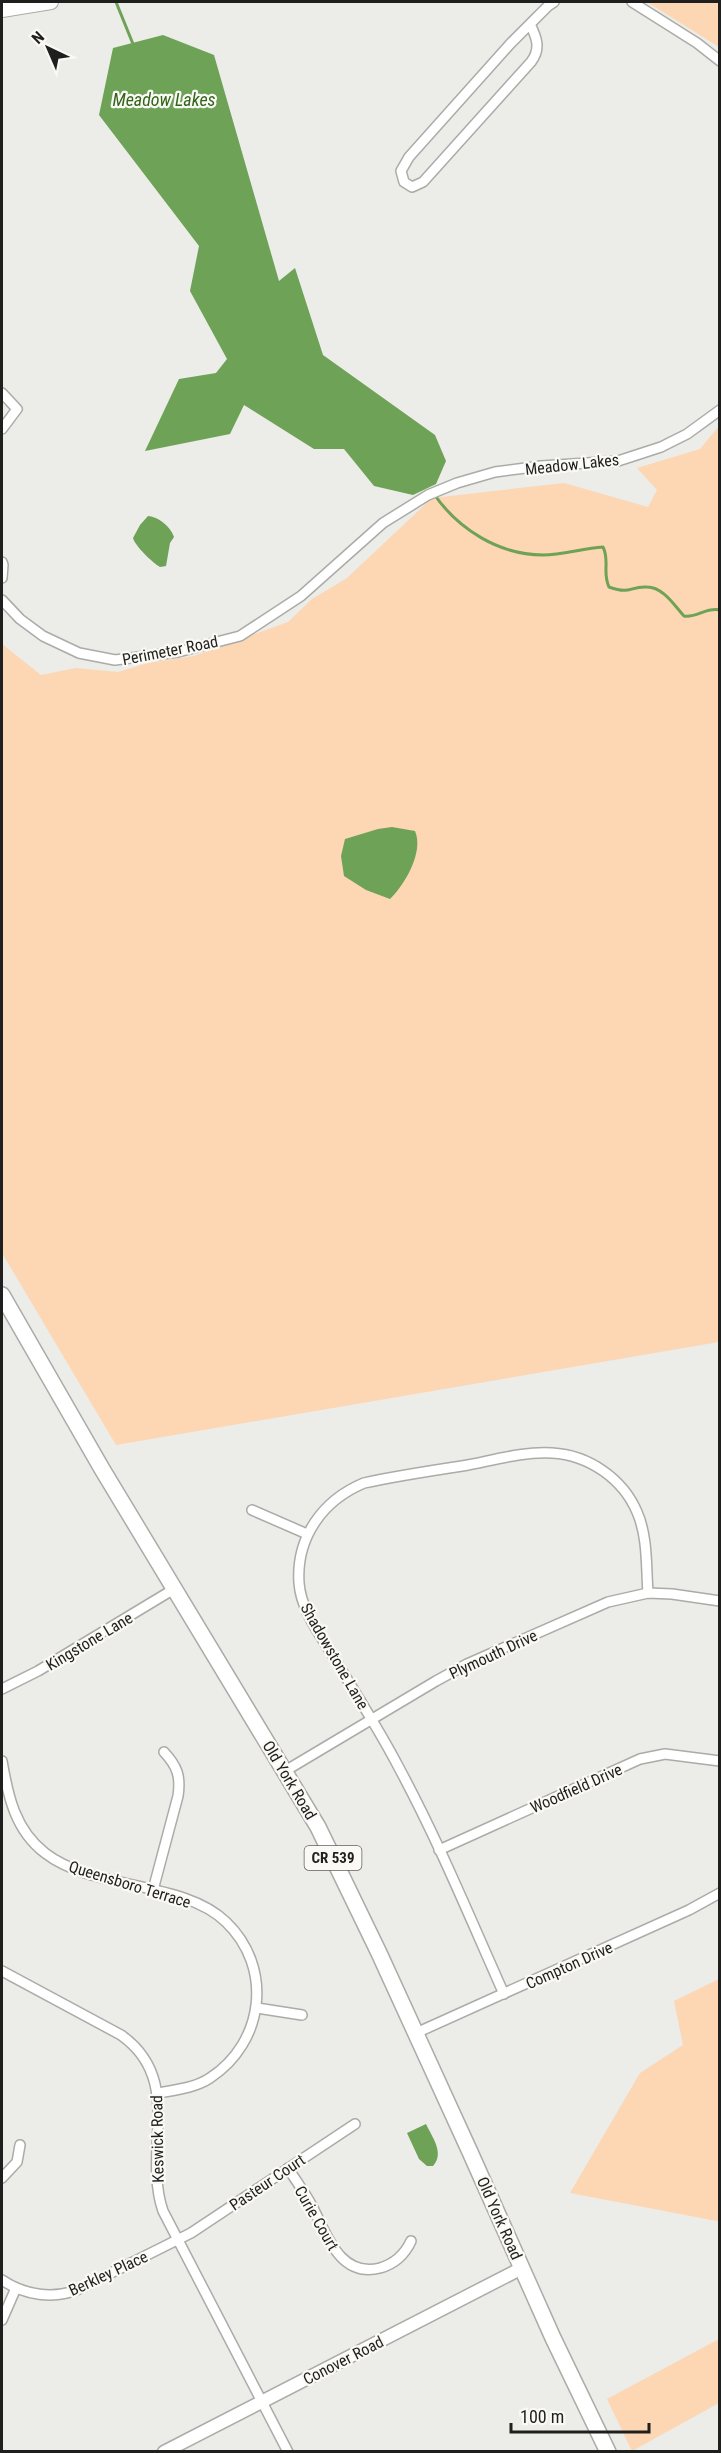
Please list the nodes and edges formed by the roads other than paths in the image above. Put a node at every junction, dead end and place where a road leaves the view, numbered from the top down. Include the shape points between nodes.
1 (51, 2) edge
2 (554, 2) edge
3 (632, 2) edge
4 (2, 10) edge
5 (530, 24) junction
6 (720, 61) edge
7 (2, 393) edge
8 (720, 410) edge
9 (2, 429) edge
10 (418, 500) joint
11 (2, 562) edge
12 (2, 578) edge
13 (2, 600) edge
14 (2, 1295) edge
15 (252, 1510) dead end
16 (307, 1534) junction
17 (174, 1589) junction
18 (648, 1593) junction
19 (720, 1601) edge
20 (2, 1689) edge
21 (371, 1719) junction
22 (164, 1752) dead end
23 (2, 1761) edge
24 (720, 1761) edge
25 (285, 1771) junction
26 (439, 1850) junction
27 (153, 1890) junction
28 (720, 1893) edge
29 (2, 1971) edge
30 (504, 1994) junction
31 (257, 2008) junction
32 (302, 2014) dead end
33 (416, 2033) junction
34 (158, 2093) junction
35 (355, 2124) dead end
36 (20, 2145) dead end
37 (288, 2168) junction
38 (2, 2178) edge
39 (178, 2240) junction
40 (411, 2241) dead end
41 (522, 2268) junction
42 (2, 2280) edge
43 (16, 2288) junction
44 (2, 2320) edge
45 (261, 2402) junction
46 (164, 2451) edge
47 (288, 2451) edge
48 (608, 2451) edge

1 - 4 main road
2 - 5 street
3 - 6 street
5 - 5 street via 537,54 423,182 412,187 404,182 402,166
7 - 9 street via 17,409
8 - 10 street, Meadow Lakes via 687,434 618,462 495,472
10 - 13 street, Perimeter Road via 383,523 301,596 240,636 178,652 115,660 79,653 43,636
11 - 12 street
14 - 17 main road, Old York Road / CR 539
15 - 16 street
16 - 18 street, Shadowstone Lane via 333,1500 364,1484 519,1456 574,1456 601,1468 632,1501 642,1528
16 - 21 street, Shadowstone Lane via 299,1564 299,1583 307,1612
17 - 20 street, Kingstone Lane
17 - 25 main road, Old York Road / CR 539
18 - 19 street, Plymouth Drive
18 - 21 street, Plymouth Drive via 608,1602 467,1664
21 - 25 street, Plymouth Drive
21 - 26 street, Shadowstone Lane via 403,1774
22 - 27 street via 176,1766 180,1782
23 - 27 street, Queensboro Terrace via 13,1811 45,1853 73,1869
24 - 26 street, Woodfield Drive via 665,1754 640,1759
25 - 33 main road, Old York Road / CR 539 via 337,1864
26 - 30 street, Shadowstone Lane
27 - 31 street, Queensboro Terrace via 206,1908 236,1933 254,1967
28 - 30 street, Compton Drive
29 - 34 street, Keswick Road via 125,2038 145,2061
30 - 33 street, Compton Drive
31 - 32 street
31 - 34 street, Queensboro Terrace via 244,2043 224,2067 198,2084
33 - 41 main road, Old York Road / CR 539
34 - 39 street, Keswick Road via 157,2188 163,2211
35 - 37 street, Pasteur Court
36 - 38 street via 17,2162
37 - 39 street, Pasteur Court
37 - 40 street, Curie Court via 335,2251 348,2263 359,2268 381,2268 403,2255
39 - 43 street, Berkley Place via 71,2292 46,2295
39 - 45 street, Keswick Road
41 - 45 street, Conover Road
41 - 48 main road, Old York Road / CR 539
42 - 43 street, Berkley Place
43 - 44 street
45 - 46 street, Conover Road
45 - 47 street, Keswick Road

